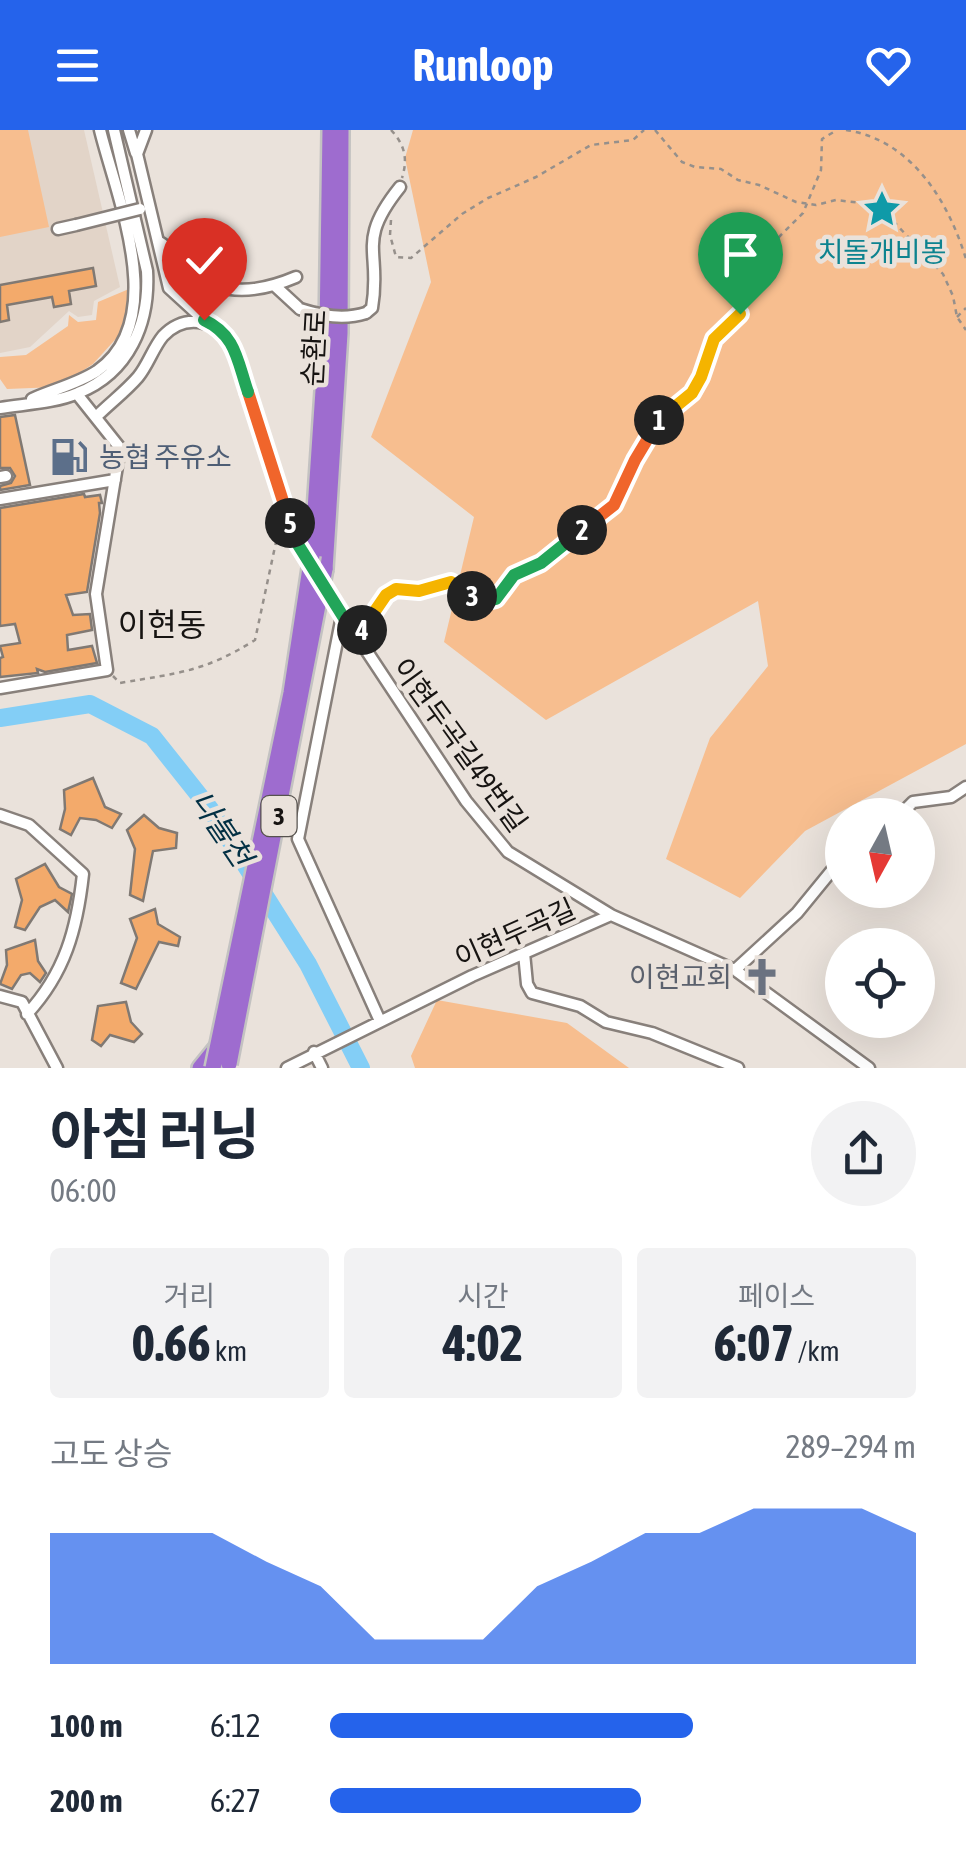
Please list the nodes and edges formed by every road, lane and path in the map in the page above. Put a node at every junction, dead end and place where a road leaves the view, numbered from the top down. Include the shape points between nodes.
1 (100, 130) edge
2 (114, 130) edge
3 (129, 130) edge
4 (146, 130) edge
5 (330, 130) edge
6 (341, 130) edge
7 (391, 130) edge
8 (644, 130) edge
9 (655, 130) edge
10 (837, 130) edge
11 (846, 130) edge
12 (137, 154) junction
13 (397, 190) junction
14 (806, 204) junction
15 (144, 207) junction
16 (58, 229) dead end
17 (158, 240) junction
18 (966, 259) edge
19 (296, 277) dead end
20 (274, 285) junction
21 (966, 308) edge
22 (958, 317) junction
23 (204, 320) junction
24 (966, 330) edge
25 (76, 394) junction
26 (18, 405) junction
27 (0, 408) edge
28 (97, 416) junction
29 (115, 480) junction
30 (0, 499) edge
31 (293, 532) junction
32 (342, 616) junction
33 (354, 634) junction
34 (106, 670) junction
35 (0, 688) edge
36 (966, 787) edge
37 (935, 800) edge
38 (0, 815) edge
39 (825, 878) edge
40 (610, 915) junction
41 (524, 953) junction
42 (735, 970) junction
43 (0, 996) edge
44 (27, 1014) junction
45 (375, 1024) junction
46 (217, 1047) junction
47 (316, 1051) junction
48 (230, 1066) edge
49 (57, 1068) edge
50 (200, 1068) edge
51 (213, 1068) edge
52 (287, 1068) edge
53 (322, 1068) edge
54 (738, 1068) edge
55 (869, 1068) edge

1 - 26 street via 136,274 136,302 117,350 100,369
2 - 25 street via 148,293 120,366
3 - 12 street, 이현두곡길49번길
4 - 12 street
5 - 46 highway, 순환로 / 3, bridge via 312,554
6 - 48 highway, 순환로 / 3, bridge via 340,333 326,568
7 - 13 path via 406,158
8 - 13 path via 632,140 591,145 488,198 411,258 392,250
9 - 14 path via 682,162
10 - 14 path via 822,139 821,170
11 - 18 path via 883,142 920,170
12 - 15 street, 이현두곡길49번길
13 - 20 street, bridge via 374,226 374,298 366,313 322,316 300,309
14 - 22 path via 878,205 943,274
14 - 33 path via 773,243 752,299 714,339 692,393 653,427 608,512 541,563 514,575 496,599 478,599 451,582 396,589
15 - 16 street, bridge
15 - 17 street, 이현두곡길49번길
17 - 20 street via 214,286
17 - 23 street, 이현두곡길49번길 via 169,288
19 - 20 street
21 - 22 path
22 - 24 path
23 - 28 street via 164,336 139,376
23 - 31 street, 이현두곡길49번길 via 231,342
25 - 26 street
25 - 28 street
26 - 27 street
28 - 29 street via 120,448
29 - 30 street
29 - 34 street via 96,594
31 - 32 street, 이현두곡길49번길
31 - 34 path via 276,542 255,640 200,670 120,683
32 - 33 street, 이현두곡길49번길
32 - 45 street via 298,839
33 - 40 street, 이현두곡길49번길 via 508,852
34 - 35 street
36 - 37 street
38 - 44 street via 29,826 82,874 78,917 50,988
39 - 42 street
40 - 41 street, 이현두곡길
40 - 42 street, 이현두곡길
41 - 45 street, 이현두곡길
41 - 54 street via 532,993
42 - 55 street, 이현두곡길
43 - 44 street via 22,1002
44 - 49 street
45 - 47 street, 이현두곡길
46 - 50 highway, bridge
46 - 51 highway, 3, bridge
47 - 52 street
47 - 53 street

